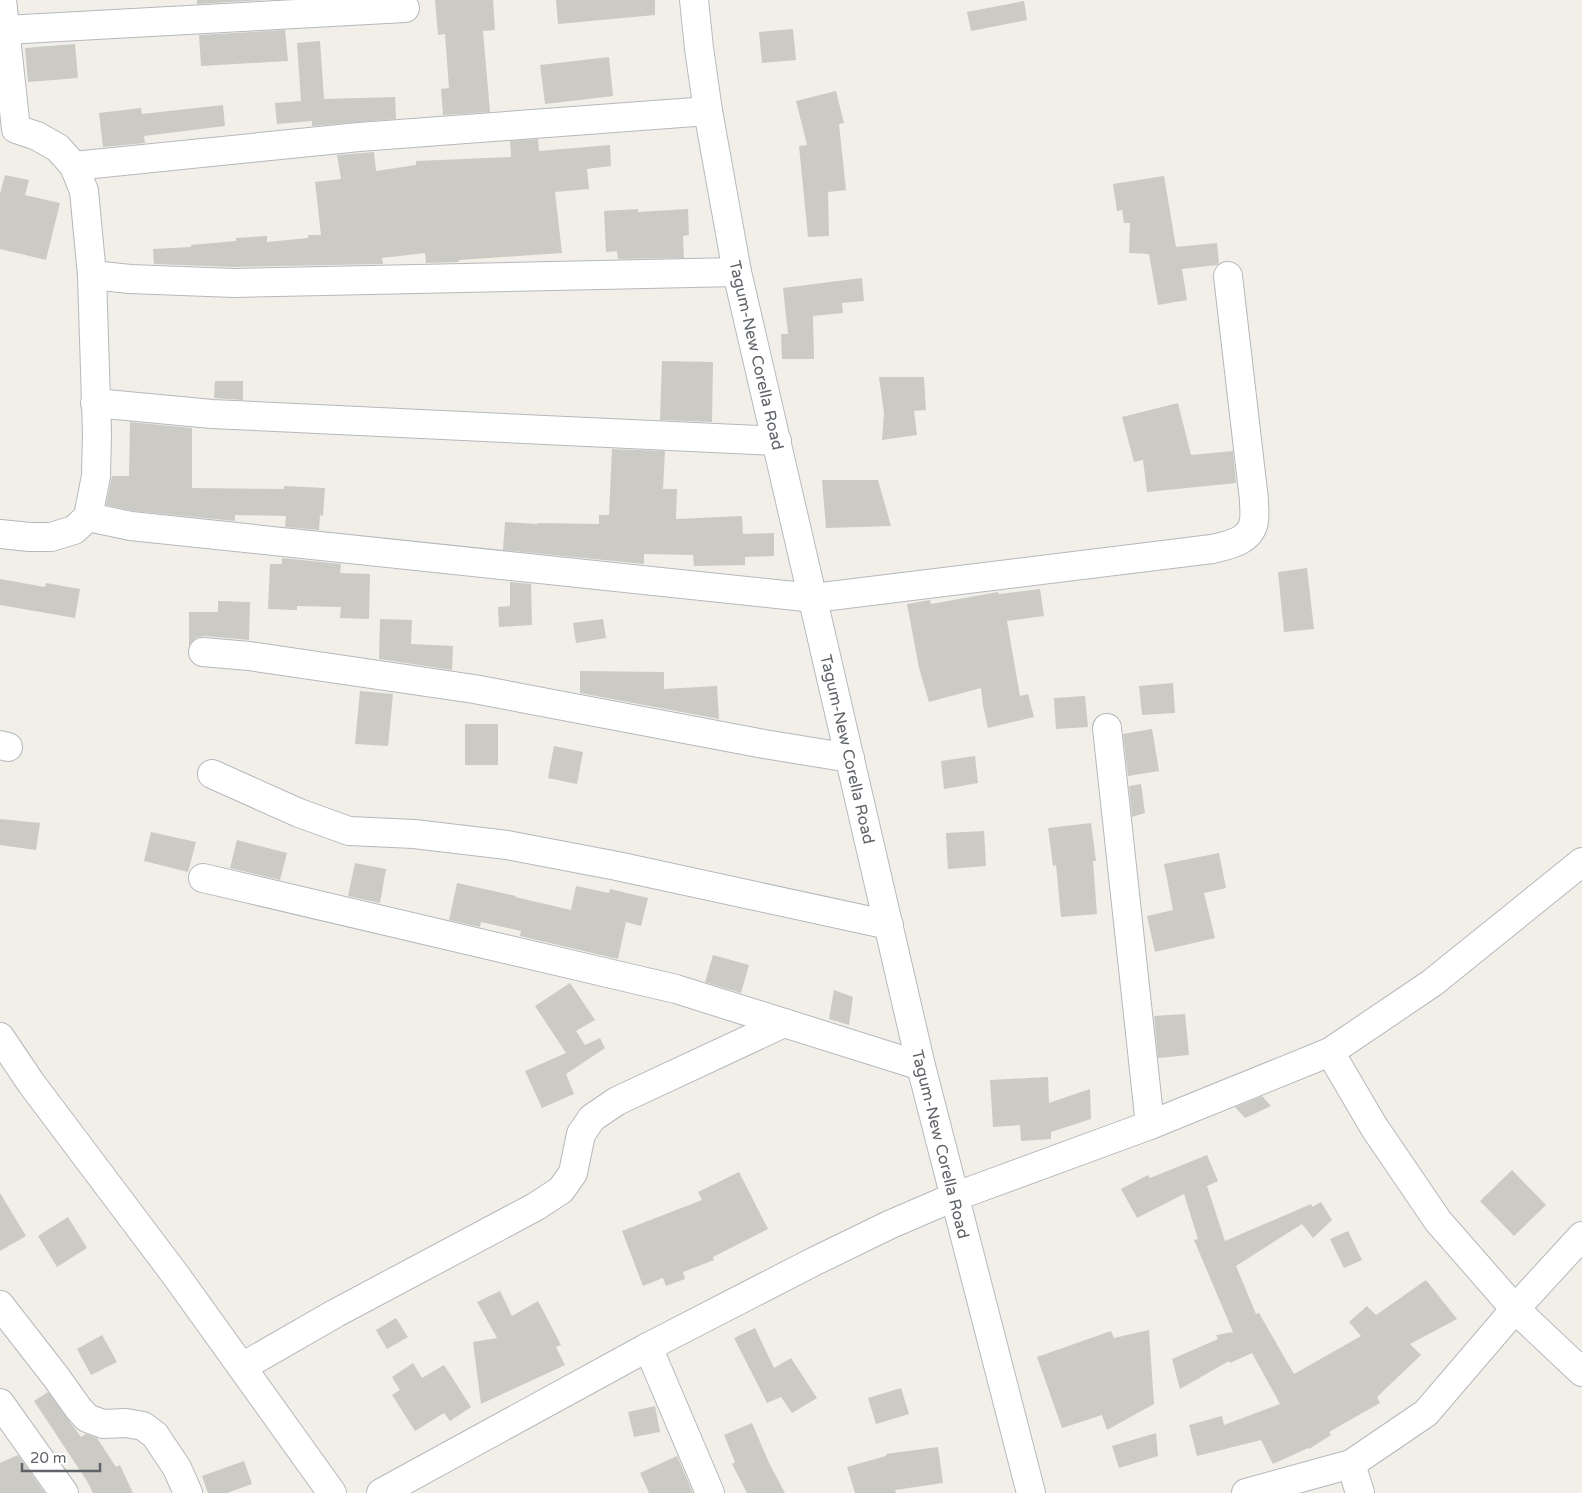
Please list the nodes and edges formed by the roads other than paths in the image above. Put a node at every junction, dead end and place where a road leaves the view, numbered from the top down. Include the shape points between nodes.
1 (2, 0) edge
2 (694, 0) edge
3 (404, 8) dead end
4 (5, 30) junction
5 (708, 111) junction
6 (8, 127) edge
7 (74, 166) junction
8 (737, 272) junction
9 (92, 275) junction
10 (1228, 276) dead end
11 (96, 403) junction
12 (777, 441) junction
13 (88, 517) junction
14 (0, 534) edge
15 (814, 598) junction
16 (203, 652) dead end
17 (1107, 728) dead end
18 (850, 758) junction
19 (212, 774) dead end
20 (1582, 862) edge
21 (203, 878) dead end
22 (889, 925) junction
23 (784, 1023) junction
24 (0, 1037) edge
25 (1330, 1052) junction
26 (921, 1066) junction
27 (1150, 1125) junction
28 (954, 1197) junction
29 (1582, 1236) edge
30 (0, 1305) edge
31 (1515, 1309) junction
32 (648, 1347) junction
33 (242, 1367) junction
34 (1582, 1372) edge
35 (0, 1403) edge
36 (1351, 1464) junction
37 (64, 1493) edge
38 (188, 1493) edge
39 (332, 1493) edge
40 (381, 1493) edge
41 (710, 1493) edge
42 (1031, 1493) edge
43 (1246, 1493) edge
44 (1360, 1493) edge

1 - 4 street
2 - 5 street, Tagum-New Corella Road
3 - 4 street
4 - 6 street
5 - 7 street via 359,137
5 - 8 street, Tagum-New Corella Road
6 - 7 street via 36,136 58,148
7 - 9 street via 84,192
8 - 9 street via 234,283
8 - 12 street, Tagum-New Corella Road
9 - 11 street
10 - 15 street via 1254,500 1254,522 1249,534 1236,543 1212,549
11 - 12 street via 212,414
11 - 13 street via 96,476
12 - 15 street, Tagum-New Corella Road
13 - 14 street via 74,530 51,537
13 - 15 street via 131,526
15 - 18 street, Tagum-New Corella Road
16 - 18 street via 474,689 754,743
17 - 27 street
18 - 22 street, Tagum-New Corella Road
19 - 22 street via 349,831 414,834 507,845
20 - 25 street via 1432,983
21 - 23 street via 676,988
22 - 26 street, Tagum-New Corella Road
23 - 26 street
23 - 33 street via 617,1101 592,1118 581,1134 573,1173 561,1190
24 - 33 street
25 - 27 street
25 - 31 street via 1374,1127 1438,1221
26 - 28 street, Tagum-New Corella Road
27 - 28 street
28 - 32 street via 813,1262
28 - 42 street, Tagum-New Corella Road
29 - 31 street
30 - 38 street via 87,1418 103,1424 126,1423 149,1430 177,1468
31 - 34 street
31 - 36 street via 1426,1413
32 - 40 street
32 - 41 street
33 - 39 street
35 - 37 street
36 - 43 street
36 - 44 street

